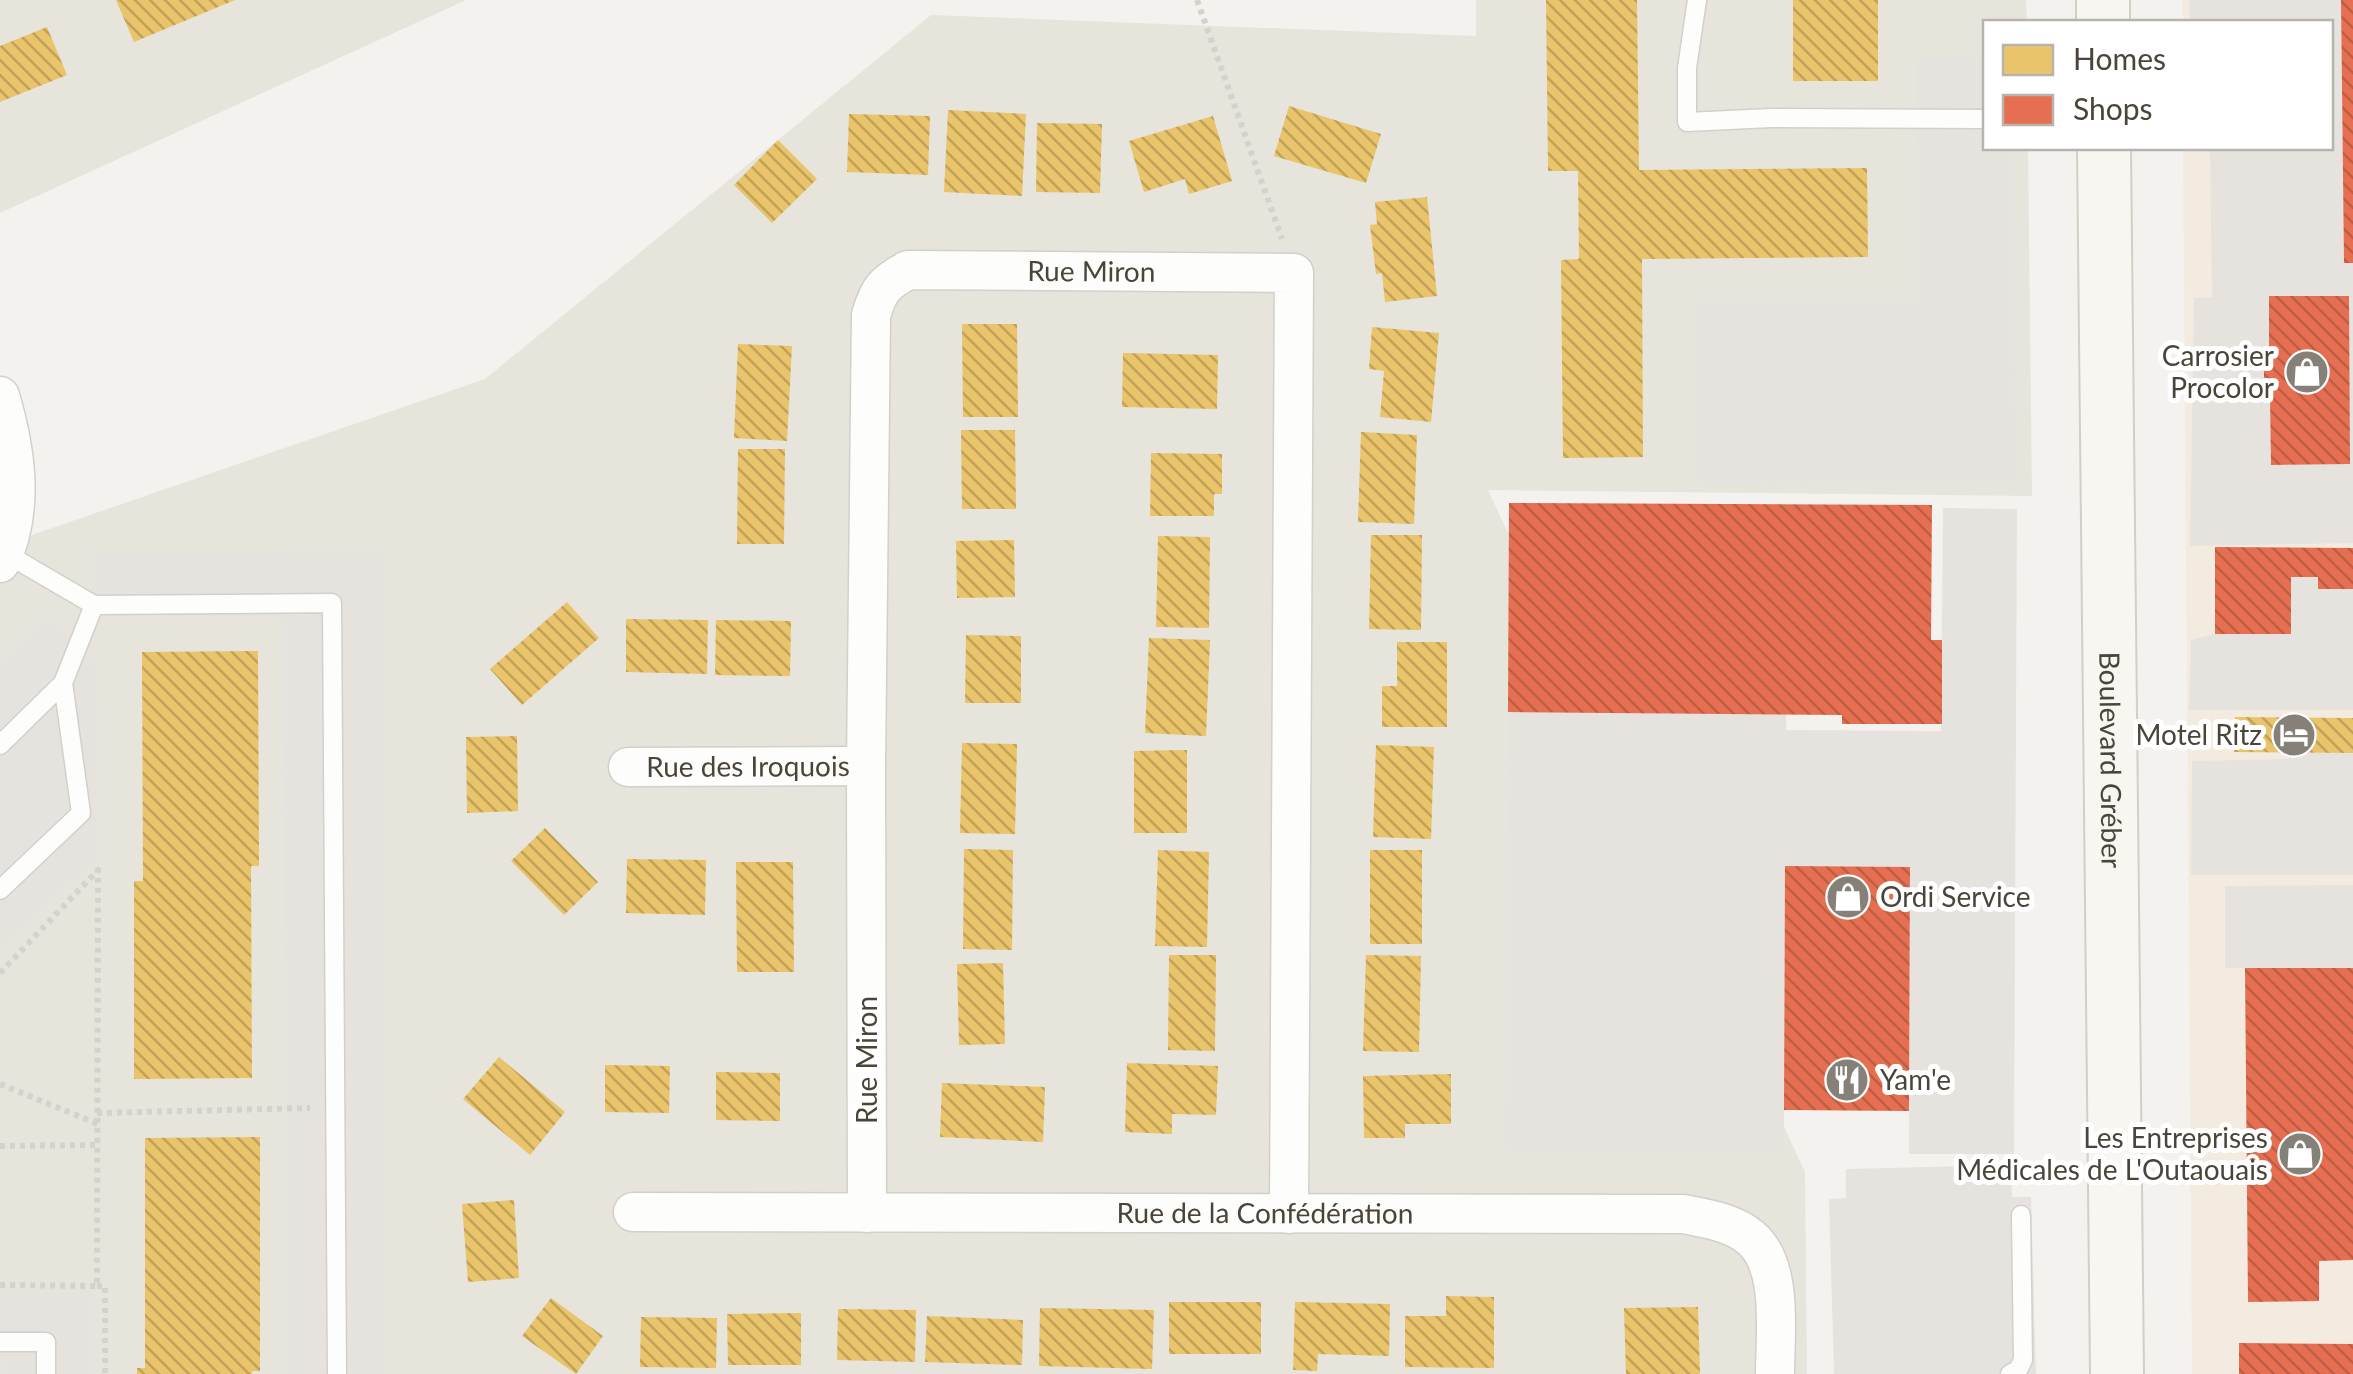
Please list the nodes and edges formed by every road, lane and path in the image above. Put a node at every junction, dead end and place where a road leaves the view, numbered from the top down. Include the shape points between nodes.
1 (1197, 0) edge
2 (1697, 0) edge
3 (1983, 119) edge
4 (2104, 150) edge
5 (1294, 273) junction
6 (0, 396) edge
7 (2, 558) edge
8 (94, 606) junction
9 (63, 684) junction
10 (0, 745) edge
11 (866, 766) junction
12 (628, 768) dead end
13 (0, 890) edge
14 (0, 973) edge
15 (0, 1084) edge
16 (336, 1108) junction
17 (97, 1112) junction
18 (98, 1124) junction
19 (0, 1146) edge
20 (98, 1146) junction
21 (633, 1212) dead end
22 (867, 1213) junction
23 (1289, 1214) junction
24 (2021, 1215) dead end
25 (0, 1284) edge
26 (96, 1286) junction
27 (0, 1342) edge
28 (46, 1374) edge
29 (105, 1374) edge
30 (337, 1374) edge
31 (1776, 1374) edge
32 (2010, 1374) edge
33 (2117, 1374) edge

1 - 5 path
2 - 3 lane via 1687,122
4 - 33 main road, Boulevard Gréber
5 - 11 street, Rue Miron via 908,270 888,280 871,314
5 - 23 street
6 - 7 street via 16,495
7 - 8 lane
8 - 9 lane
8 - 16 lane via 332,604
9 - 10 lane
9 - 13 lane via 82,813
11 - 12 street, Rue des Iroquois
11 - 22 street, Rue Miron
14 - 17 path via 98,870
15 - 18 path
16 - 17 path
16 - 30 lane
17 - 18 path
17 - 20 path
18 - 20 path
19 - 20 path
20 - 26 path
21 - 22 street, Rue de la Confédération
22 - 23 street, Rue de la Confédération
23 - 31 street, Rue de la Confédération via 1684,1214 1724,1223 1752,1238 1770,1265
24 - 32 lane via 2023,1360
25 - 26 path
26 - 29 path via 105,1286
27 - 28 lane via 46,1342

